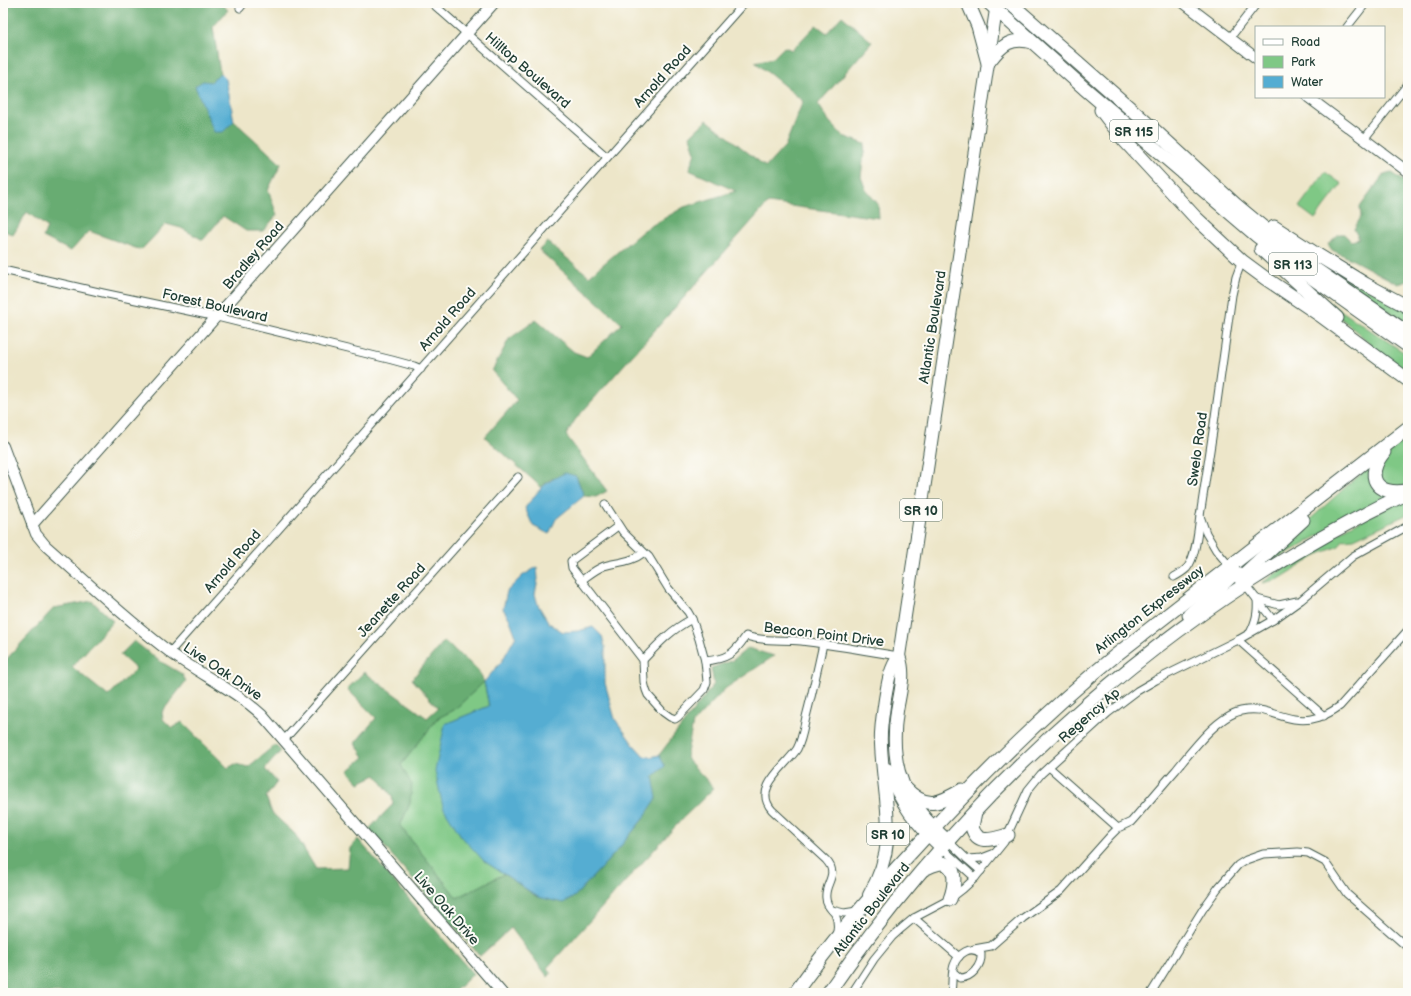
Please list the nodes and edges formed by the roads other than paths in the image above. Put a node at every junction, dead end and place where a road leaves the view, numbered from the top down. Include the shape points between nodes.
1 (432, 3) edge
2 (494, 3) edge
3 (744, 3) edge
4 (1010, 3) edge
5 (1184, 3) edge
6 (1257, 3) edge
7 (1366, 3) edge
8 (994, 5) edge
9 (968, 6) edge
10 (1348, 26) edge
11 (467, 34) junction
12 (1230, 38) junction
13 (1034, 43) junction
14 (1255, 57) edge
15 (988, 63) junction
16 (1408, 84) edge
17 (1084, 88) junction
18 (1309, 98) edge
19 (1364, 139) junction
20 (607, 157) junction
21 (1408, 172) edge
22 (1184, 174) junction
23 (1206, 177) junction
24 (1242, 261) junction
25 (3, 270) edge
26 (1408, 307) edge
27 (217, 317) junction
28 (1408, 333) edge
29 (1408, 346) edge
30 (1380, 358) junction
31 (421, 369) junction
32 (1408, 380) edge
33 (1407, 429) edge
34 (3, 446) edge
35 (518, 477) dead end
36 (1408, 492) edge
37 (604, 504) dead end
38 (1200, 516) junction
39 (32, 525) junction
40 (618, 526) junction
41 (1408, 526) edge
42 (643, 552) junction
43 (1174, 576) dead end
44 (1237, 576) junction
45 (582, 580) junction
46 (1257, 600) junction
47 (1301, 600) junction
48 (692, 619) junction
49 (1273, 620) junction
50 (1408, 630) edge
51 (1250, 633) junction
52 (1238, 640) junction
53 (823, 644) junction
54 (170, 652) junction
55 (899, 656) junction
56 (643, 660) junction
57 (705, 661) junction
58 (1324, 716) junction
59 (284, 740) junction
60 (881, 751) junction
61 (1049, 767) junction
62 (982, 776) junction
63 (905, 788) junction
64 (975, 812) junction
65 (1118, 828) junction
66 (930, 831) junction
67 (1008, 835) junction
68 (945, 844) junction
69 (996, 853) junction
70 (967, 859) junction
71 (922, 870) junction
72 (981, 871) junction
73 (975, 878) junction
74 (950, 899) junction
75 (832, 910) junction
76 (858, 911) junction
77 (914, 918) junction
78 (836, 937) junction
79 (991, 946) junction
80 (1408, 947) edge
81 (974, 949) junction
82 (959, 957) junction
83 (982, 960) junction
84 (953, 972) junction
85 (964, 978) junction
86 (951, 992) edge
87 (502, 993) edge
88 (796, 993) edge
89 (828, 993) edge
90 (852, 993) edge
91 (1151, 993) edge

1 - 11 street, Hilltop Boulevard
2 - 11 street, Bradley Road
3 - 20 street, Arnold Road
4 - 23 highway, SR 115
5 - 12 street
6 - 12 street
7 - 10 street
8 - 13 highway, SR 115
8 - 15 main road, Atlantic Boulevard / SR 10
9 - 15 highway
11 - 20 street, Hilltop Boulevard
11 - 27 street, Bradley Road
12 - 14 street
13 - 15 main road via 1019,40 1009,42 998,50
13 - 17 highway, SR 115
15 - 55 main road, Atlantic Boulevard / SR 10
16 - 19 street
17 - 22 highway, SR 115
17 - 24 highway via 1124,140 1194,216
18 - 19 street
19 - 21 street
20 - 31 street, Arnold Road
22 - 29 highway, SR 113 via 1301,270
22 - 30 highway, SR 115 via 1264,252
23 - 26 highway, SR 115 via 1316,254
23 - 28 highway, SR 113 via 1305,262
24 - 30 highway
24 - 38 street, Swelo Road via 1232,295
25 - 27 street, Forest Boulevard
27 - 31 street, Forest Boulevard
27 - 39 street, Bradley Road
30 - 32 highway, SR 115
31 - 54 street, Arnold Road
33 - 36 highway via 1380,457 1375,464 1374,472 1377,482 1384,489
33 - 44 highway via 1363,464
34 - 39 street, Live Oak Drive
35 - 59 street, Jeanette Road
36 - 44 highway, Arlington Expressway via 1324,535 1293,554
37 - 40 street
38 - 43 street via 1192,558 1188,567
38 - 44 street, Swelo Road via 1216,550
39 - 54 street, Live Oak Drive via 46,546
40 - 42 street
40 - 45 street via 571,561 572,568
41 - 47 street, Regency Ap via 1353,556
42 - 45 street via 638,557 595,570
42 - 48 street
44 - 46 street, Swelo Road
44 - 62 highway, Arlington Expressway via 1085,680
44 - 64 highway via 1043,744
45 - 56 street
46 - 47 street via 1279,605
46 - 49 street, Swelo Road
46 - 51 street via 1256,622
47 - 49 street, Regency Ap
48 - 56 street via 664,637
48 - 57 street
49 - 51 street, Regency Ap
50 - 58 street via 1340,706
51 - 52 street, Regency Ap
52 - 58 street
52 - 61 street, Regency Ap via 1136,691
53 - 55 street, Beacon Point Drive
53 - 57 street, Beacon Point Drive via 746,636 731,654
53 - 75 street via 798,746 771,781 765,797 772,810 831,866 832,875 825,897
54 - 59 street, Live Oak Drive via 250,705
55 - 60 main road, Atlantic Boulevard / SR 10 via 889,675
55 - 63 main road, Atlantic Boulevard / SR 10 via 902,677 895,744
56 - 57 street via 646,690 663,712 675,719 704,690 707,682
58 - 65 street via 1304,720 1265,711 1241,711 1233,714 1209,732 1131,822
59 - 87 street, Live Oak Drive
60 - 66 main road via 905,807 915,821
60 - 76 main road, Atlantic Boulevard / SR 10 via 888,818 887,844 876,880
61 - 65 street
61 - 67 street, Regency Ap via 1028,790
62 - 63 highway via 949,798 934,804 921,801
62 - 66 highway, Arlington Expressway
63 - 66 main road, Atlantic Boulevard / SR 10
64 - 67 highway via 972,827 977,836 989,840
64 - 68 highway
65 - 79 street via 1060,891 1024,917
66 - 68 main road, Atlantic Boulevard / SR 10
66 - 76 highway, Atlantic Boulevard
67 - 69 street, Regency Ap
68 - 70 street
68 - 71 highway, Atlantic Boulevard
68 - 73 street
69 - 70 street via 982,858
69 - 72 street, Regency Ap
70 - 72 street
71 - 74 highway via 942,863 952,870 954,886
71 - 89 highway, Atlantic Boulevard
72 - 73 street, Regency Ap
73 - 74 street, Regency Ap
74 - 77 street, Regency Ap
75 - 76 street via 841,913
75 - 78 street via 837,922
76 - 78 highway, Atlantic Boulevard / SR 10
77 - 82 street
77 - 90 street, Regency Ap via 890,939
78 - 88 highway, Atlantic Boulevard / SR 10
79 - 81 street
79 - 83 street
80 - 91 street via 1347,894 1325,862 1298,852 1263,854 1238,865 1218,888
81 - 82 street
81 - 83 street via 981,954
82 - 84 street
83 - 85 street via 976,970
84 - 85 street
84 - 86 street
85 - 86 street

